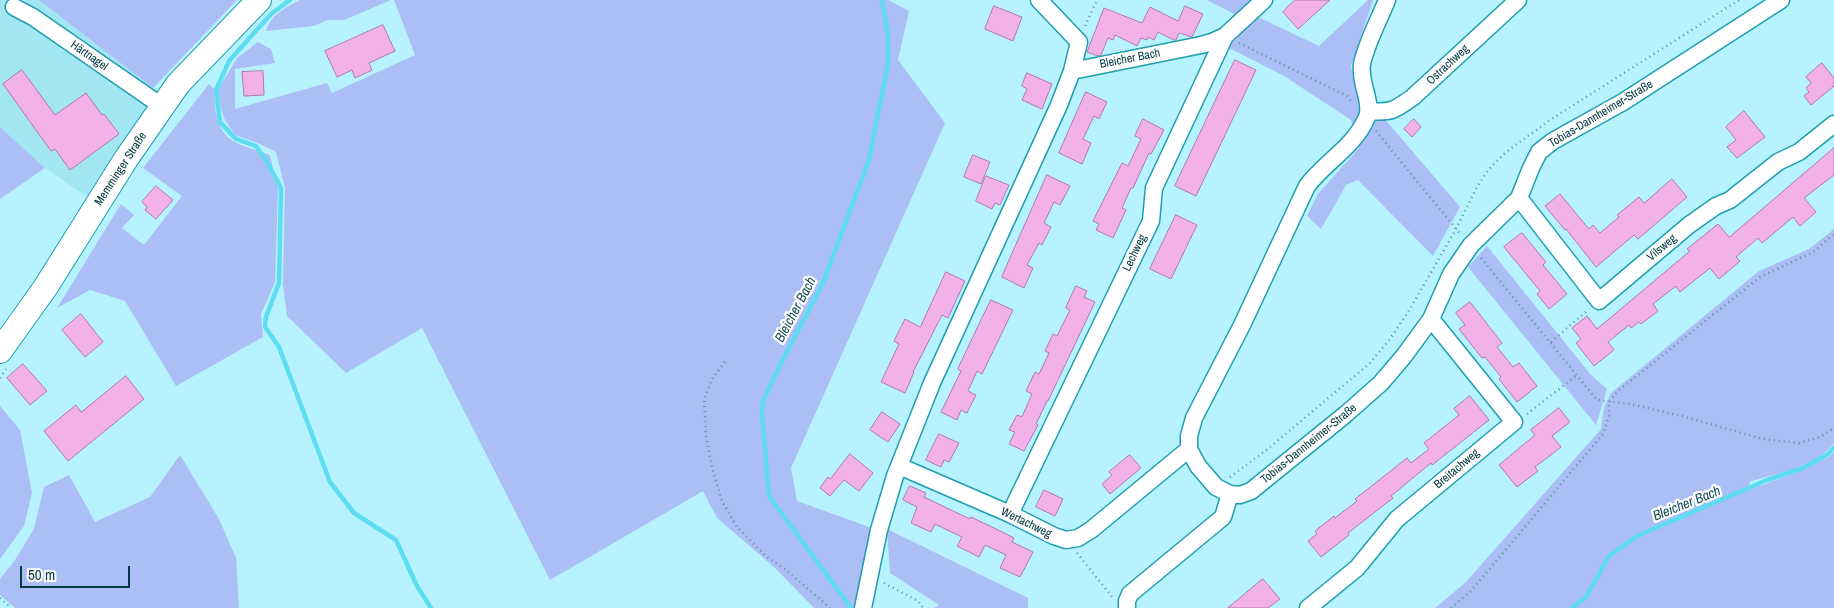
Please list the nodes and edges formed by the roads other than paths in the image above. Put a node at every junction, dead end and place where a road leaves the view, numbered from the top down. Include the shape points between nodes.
1 (259, 0) edge
2 (1039, 0) edge
3 (1264, 0) edge
4 (1387, 0) edge
5 (1518, 0) edge
6 (1781, 0) edge
7 (14, 7) dead end
8 (1225, 36) junction
9 (1072, 71) junction
10 (163, 107) junction
11 (1368, 115) junction
12 (1834, 124) edge
13 (1519, 198) junction
14 (1431, 319) junction
15 (0, 351) edge
16 (1189, 448) junction
17 (899, 466) junction
18 (1223, 491) junction
19 (1010, 514) junction
20 (1127, 605) edge
21 (863, 608) edge
22 (1308, 608) edge

1 - 10 main road, Memminger Straße via 178,84
2 - 9 street via 1078,42
3 - 8 street, Lechweg
4 - 11 street via 1362,64
5 - 11 street, Ostrachweg via 1413,97 1398,108
6 - 13 street, Tobias-Dannheimer-Straße via 1623,102 1553,142 1540,152
7 - 10 street, Härtnagel
8 - 9 street, Bleicher Bach via 1201,45
8 - 19 street, Lechweg via 1154,188 1151,221
9 - 17 street via 932,383
10 - 15 main road, Memminger Straße
11 - 16 street via 1353,139 1315,176 1298,203 1242,325 1194,418
12 - 13 street, Vilsweg via 1799,152 1778,162 1730,200 1689,225 1599,301
13 - 14 street, Tobias-Dannheimer-Straße via 1471,245 1451,274
14 - 18 street, Tobias-Dannheimer-Straße via 1381,383 1346,414 1251,491 1240,495
14 - 22 street, Breitachweg via 1514,422 1397,519 1356,568
16 - 18 street via 1198,466
16 - 19 street, Wertachweg via 1078,538 1066,540 1054,536
17 - 19 street, Wertachweg
17 - 21 street via 879,530
18 - 20 street via 1223,517 1130,594

